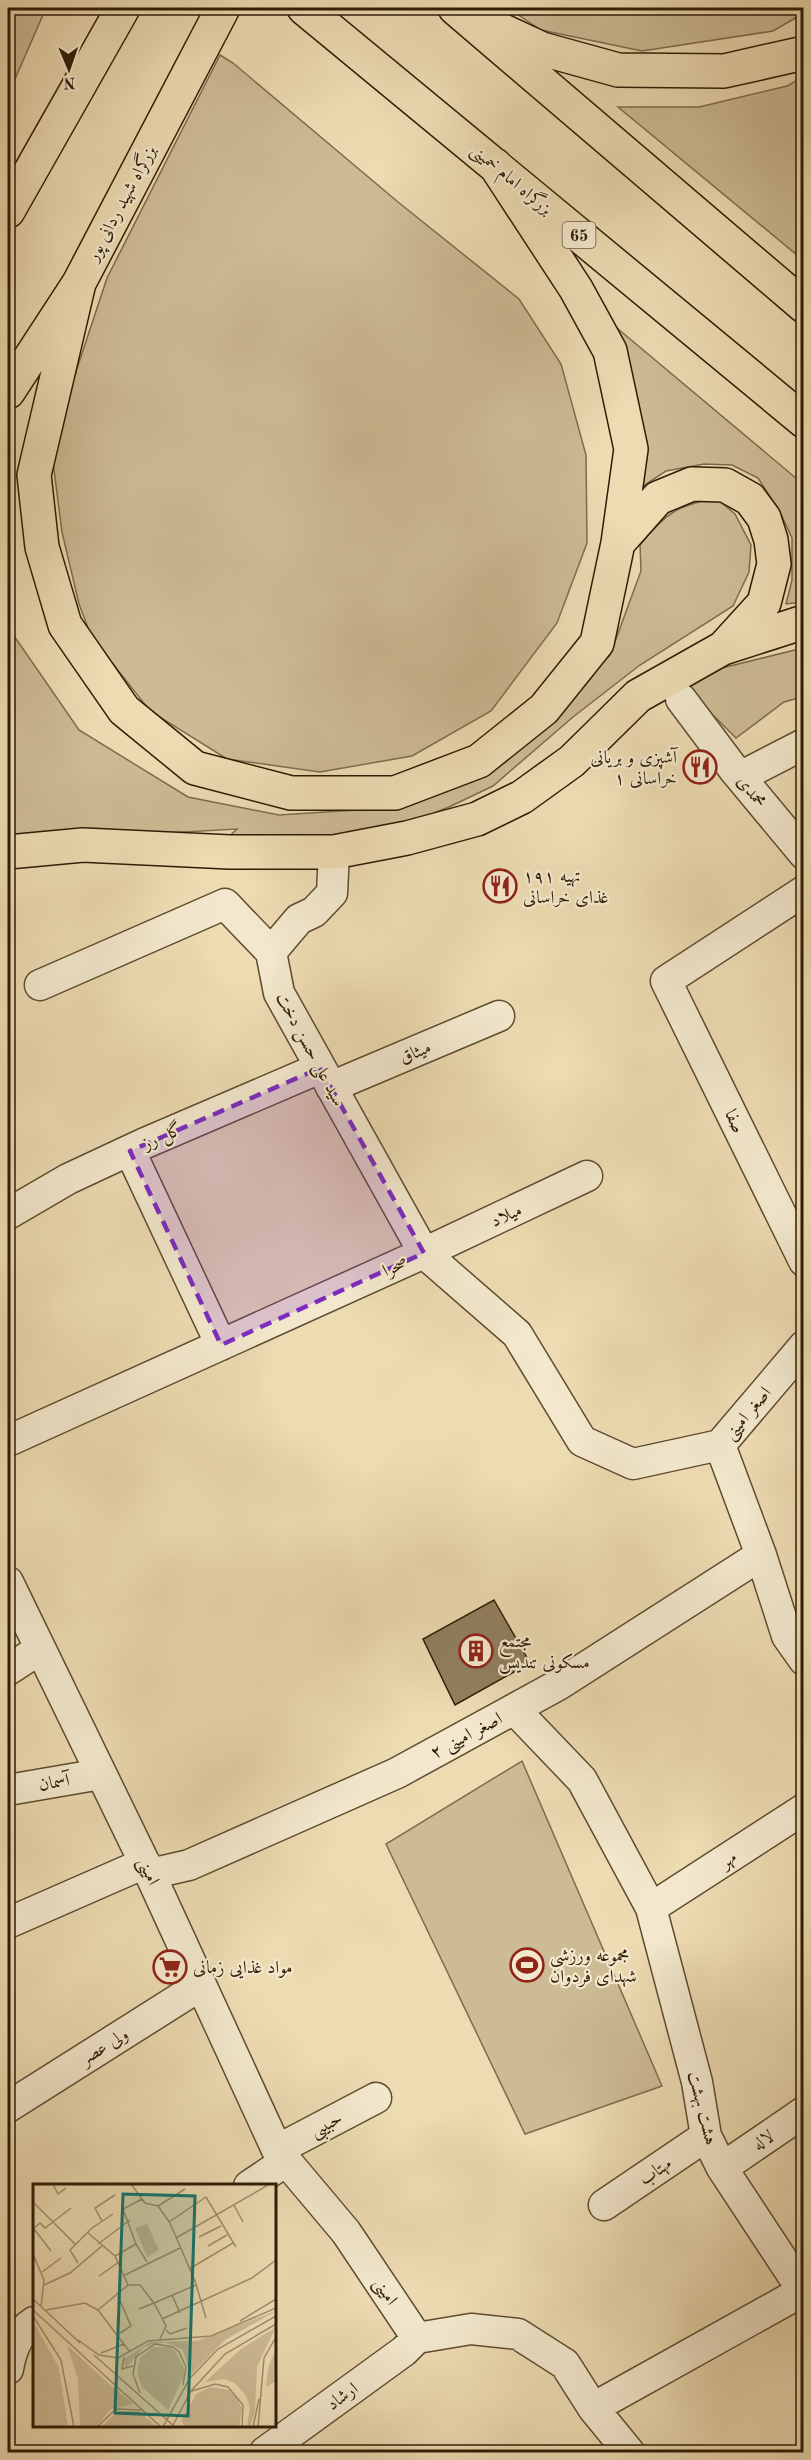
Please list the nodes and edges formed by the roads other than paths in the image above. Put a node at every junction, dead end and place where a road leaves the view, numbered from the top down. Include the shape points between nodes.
1 (123, 8) edge
2 (223, 8) edge
3 (304, 8) edge
4 (457, 8) edge
5 (804, 53) edge
6 (495, 165) junction
7 (8, 211) edge
8 (79, 283) junction
9 (804, 306) edge
10 (8, 392) edge
11 (804, 421) edge
12 (618, 543) junction
13 (804, 622) edge
14 (723, 648) junction
15 (681, 699) dead end
16 (804, 744) edge
17 (740, 777) junction
18 (794, 827) edge
19 (8, 852) edge
20 (334, 852) junction
21 (804, 854) edge
22 (804, 891) edge
23 (271, 952) junction
24 (40, 985) dead end
25 (500, 1016) dead end
26 (326, 1077) junction
27 (130, 1151) junction
28 (587, 1176) dead end
29 (8, 1214) edge
30 (424, 1253) junction
31 (804, 1260) edge
32 (221, 1345) junction
33 (804, 1346) edge
34 (8, 1441) edge
35 (720, 1445) junction
36 (761, 1555) junction
37 (8, 1582) edge
38 (40, 1649) junction
39 (804, 1660) edge
40 (8, 1670) edge
41 (514, 1709) junction
42 (101, 1774) junction
43 (8, 1790) edge
44 (804, 1809) edge
45 (147, 1869) junction
46 (651, 1908) junction
47 (8, 1923) edge
48 (201, 1985) junction
49 (376, 2098) dead end
50 (8, 2107) edge
51 (804, 2112) edge
52 (706, 2136) junction
53 (282, 2156) junction
54 (722, 2168) junction
55 (251, 2184) edge
56 (604, 2205) dead end
57 (33, 2323) edge
58 (417, 2338) junction
59 (8, 2368) edge
60 (593, 2408) junction
61 (265, 2452) edge
62 (629, 2452) edge

1 - 7 highway
2 - 8 highway, بزرگراه شهید ردانی پور
3 - 6 highway, بزرگراه امام خمینی / 65
4 - 5 highway via 542,49 618,70 724,71
4 - 9 highway
6 - 11 highway, بزرگراه امام خمینی / 65
6 - 12 highway via 576,289 610,351 631,449
8 - 10 highway, بزرگراه شهید ردانی پور
8 - 12 highway via 34,475 42,547 65,625 124,710 195,768 291,793 395,793 479,761 544,709 597,643
12 - 14 highway via 658,498 692,484 725,485 750,498 764,518 774,564 764,603
13 - 14 highway
14 - 20 highway via 638,696 572,761 522,797 477,819
15 - 17 street, محمدی
16 - 17 street
17 - 18 street, محمدی
18 - 21 street, محمدی
19 - 20 highway via 83,845
20 - 23 street via 332,893 314,912 299,919
22 - 31 street, صفا via 666,981
23 - 24 street via 225,904
23 - 26 street, سید علی حسن دخت via 279,993
25 - 26 street, میثاق
26 - 27 street, گل رز
26 - 30 street, سید علی حسن دخت
27 - 29 street, گل رز via 68,1179
27 - 32 street
28 - 30 street, میلاد
30 - 32 street, صحرا
30 - 35 street, صحرا via 517,1334 582,1441 633,1464
32 - 34 street, صحرا
33 - 35 street, اصغر امینی
35 - 36 street, اصغر امینی
36 - 39 street, اصغر امینی via 787,1636
36 - 41 street, ۲ اصغر امینی
37 - 38 street, امینی
38 - 40 street
38 - 42 street, امینی
41 - 45 street, ۲ اصغر امینی via 397,1773 189,1865
41 - 46 street, هشت بهشت via 582,1780
42 - 43 street, آسمان
42 - 45 street, امینی
44 - 46 street, مهر
45 - 47 street, ۲ اصغر امینی
45 - 48 street, امینی
46 - 52 street, هشت بهشت via 697,2082
48 - 50 street, ولی عصر
48 - 53 street, امینی
49 - 53 street, حبیبی
51 - 54 street, لاله
52 - 54 street, هشت بهشت
52 - 56 street, مهتاب
53 - 55 street
53 - 58 street, امینی via 346,2232
54 - 60 street, هشت بهشت via 803,2291
57 - 59 street via 11,2350
58 - 60 street via 471,2329 518,2334 565,2364
58 - 61 street, ارشاد
60 - 62 street

